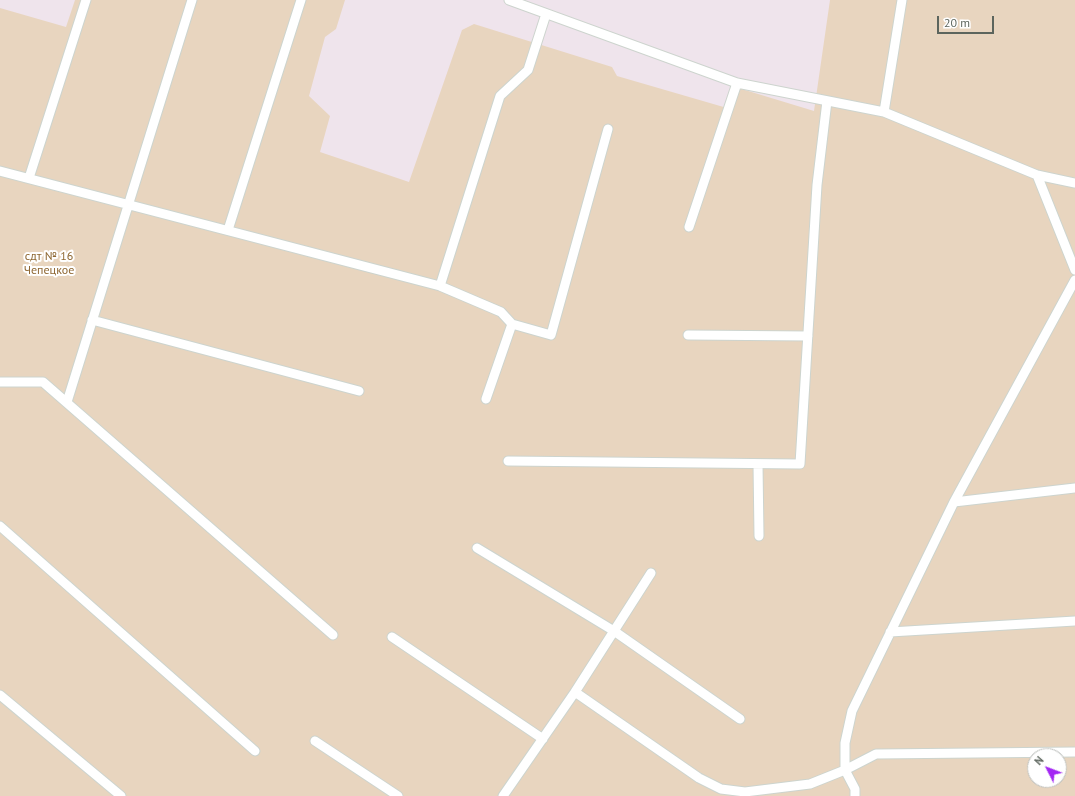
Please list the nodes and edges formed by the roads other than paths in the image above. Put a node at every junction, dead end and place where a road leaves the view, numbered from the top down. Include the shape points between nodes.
1 (86, 0) edge
2 (192, 0) edge
3 (301, 0) edge
4 (509, 0) edge
5 (902, 0) edge
6 (546, 14) junction
7 (737, 83) junction
8 (827, 100) junction
9 (884, 112) junction
10 (608, 129) dead end
11 (0, 171) edge
12 (1038, 175) junction
13 (29, 178) junction
14 (1075, 183) edge
15 (128, 204) junction
16 (689, 227) dead end
17 (228, 230) junction
18 (1075, 270) edge
19 (1075, 280) edge
20 (440, 286) junction
21 (92, 320) junction
22 (512, 324) junction
23 (688, 335) dead end
24 (808, 336) junction
25 (0, 382) edge
26 (359, 391) dead end
27 (486, 399) dead end
28 (67, 402) junction
29 (508, 461) dead end
30 (758, 464) junction
31 (1075, 488) edge
32 (954, 502) junction
33 (0, 526) edge
34 (759, 536) dead end
35 (477, 548) dead end
36 (652, 573) dead end
37 (1075, 621) edge
38 (614, 631) junction
39 (890, 632) junction
40 (333, 635) dead end
41 (392, 637) dead end
42 (575, 692) junction
43 (0, 695) edge
44 (740, 719) dead end
45 (543, 739) junction
46 (315, 741) dead end
47 (255, 751) dead end
48 (1075, 752) edge
49 (845, 770) junction
50 (121, 796) edge
51 (398, 796) edge
52 (503, 796) edge
53 (855, 796) edge

1 - 13 lane
2 - 15 lane
3 - 17 lane
4 - 6 lane
5 - 9 lane
6 - 7 lane
6 - 20 lane via 528,70 500,96
7 - 8 lane
7 - 16 lane
8 - 9 lane
8 - 24 lane via 817,185
9 - 12 lane
10 - 22 lane via 551,335
11 - 13 lane
12 - 14 lane
12 - 18 lane
13 - 15 lane
15 - 17 lane
15 - 21 lane
17 - 20 lane
19 - 32 lane
20 - 22 lane via 501,312
21 - 26 lane
21 - 28 lane
22 - 27 lane
23 - 24 lane
24 - 30 lane via 800,464
25 - 28 lane via 42,382
28 - 40 lane
29 - 30 lane
30 - 34 lane
31 - 32 lane
32 - 39 lane
33 - 47 lane
35 - 38 lane
36 - 38 lane
37 - 39 lane
38 - 42 lane
38 - 44 lane
39 - 49 lane via 852,711 845,743
41 - 45 lane
42 - 45 lane
42 - 49 lane via 699,778 721,789 745,792 810,784
43 - 50 lane
45 - 52 lane
46 - 51 lane
48 - 49 lane via 876,754
49 - 53 lane via 855,789

